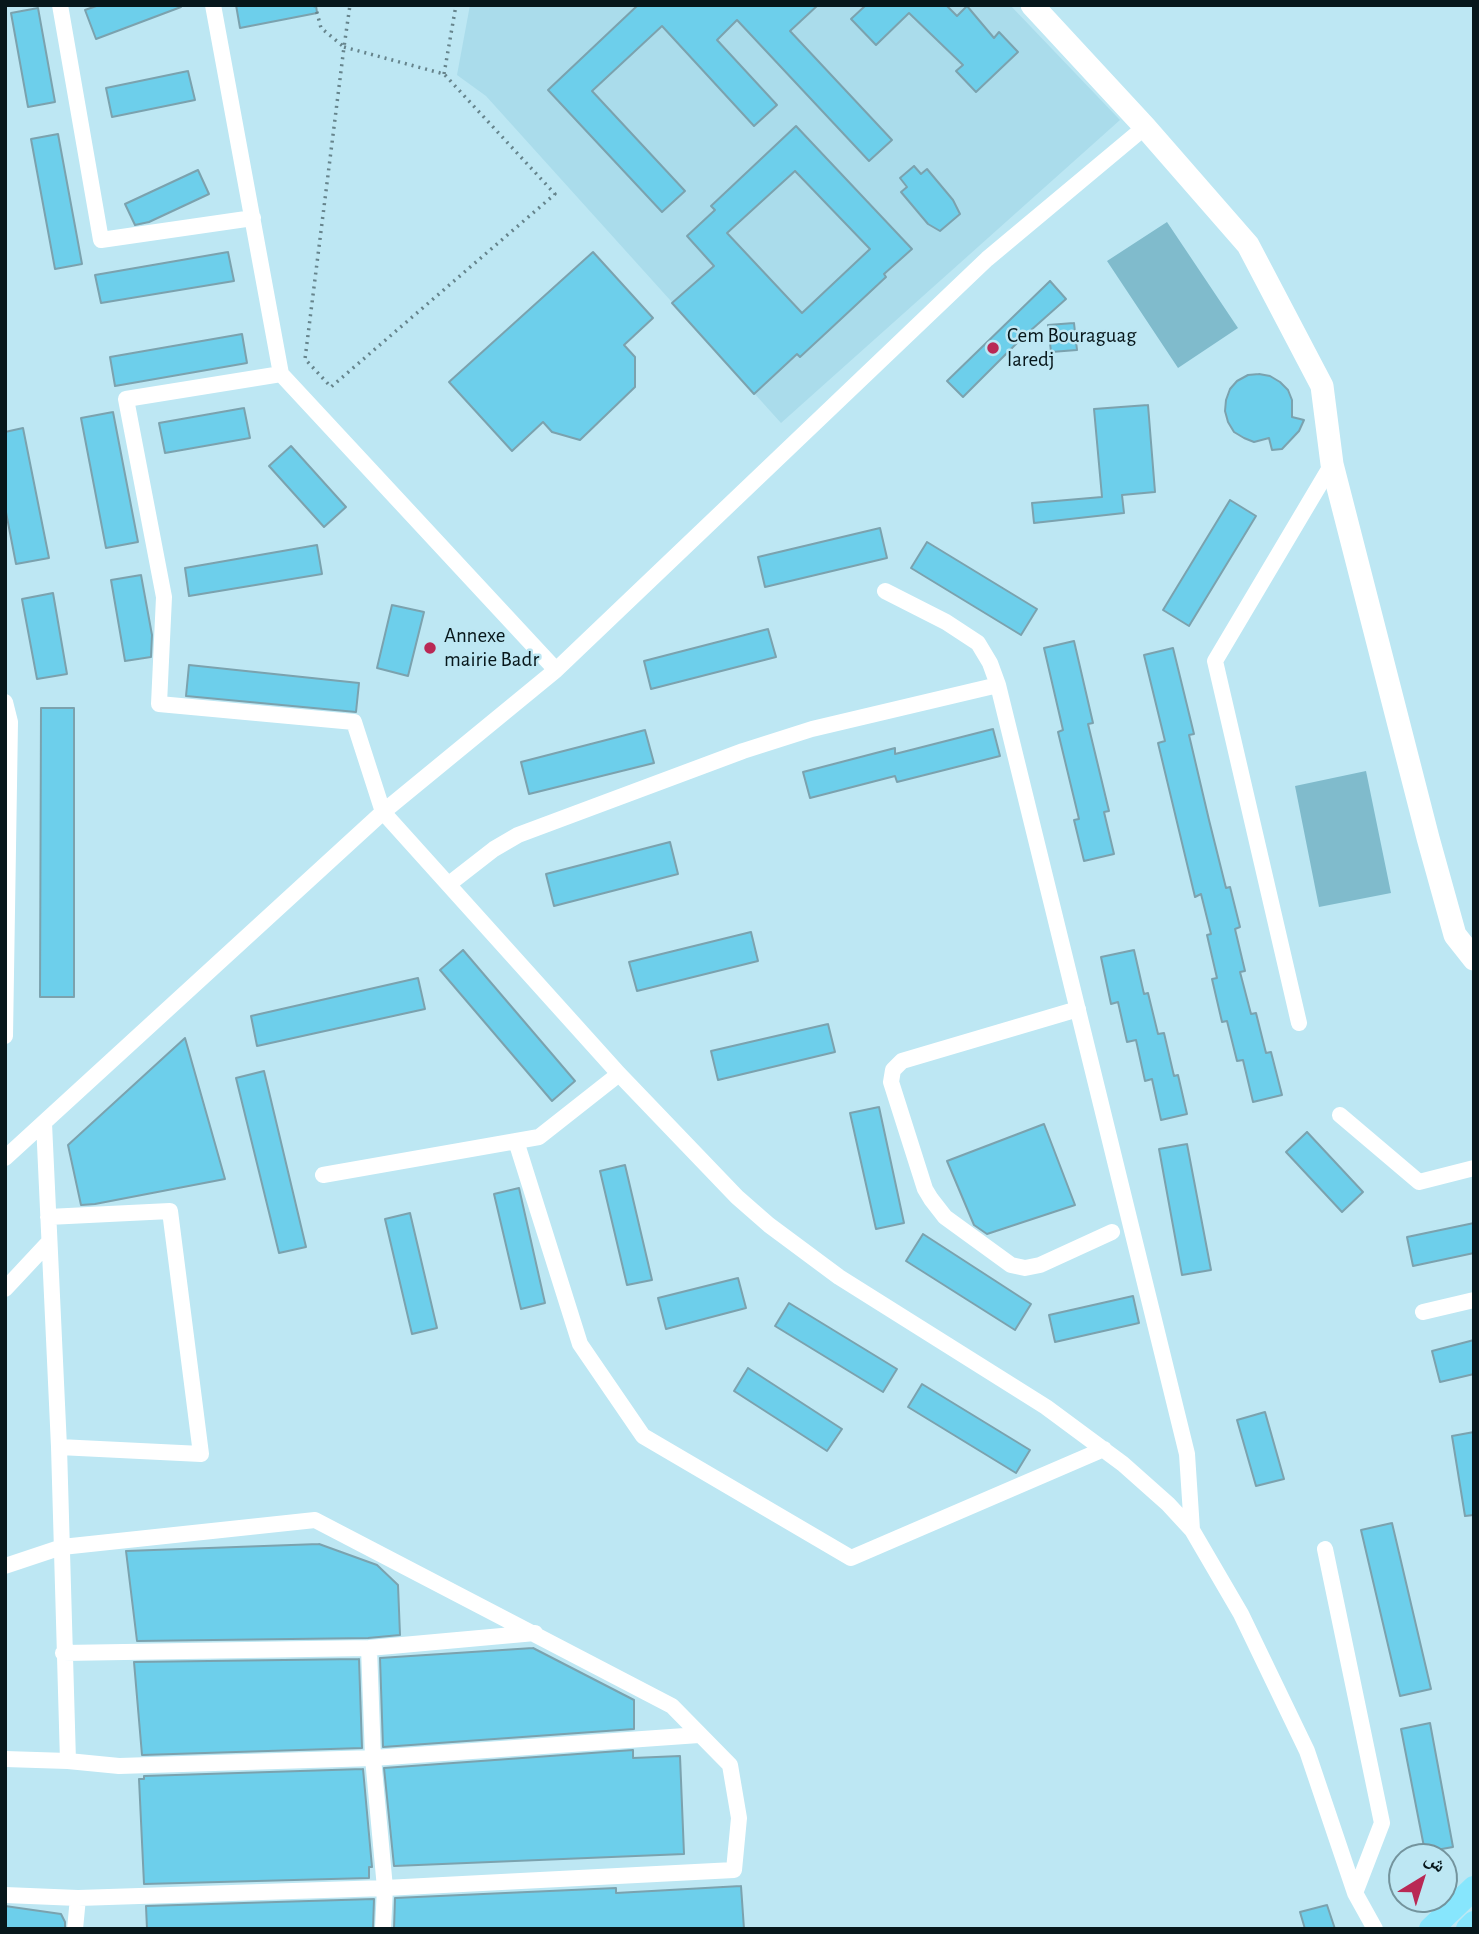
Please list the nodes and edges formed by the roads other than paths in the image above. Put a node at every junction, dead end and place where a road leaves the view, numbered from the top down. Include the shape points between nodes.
1 (61, 5) edge
2 (213, 5) edge
3 (1032, 5) edge
4 (1145, 127) junction
5 (253, 218) junction
6 (281, 374) junction
7 (1332, 464) junction
8 (885, 592) dead end
9 (556, 670) junction
10 (998, 685) junction
11 (5, 702) edge
12 (383, 812) junction
13 (449, 884) junction
14 (1474, 959) edge
15 (1078, 1009) junction
16 (1299, 1023) dead end
17 (5, 1036) edge
18 (619, 1074) junction
19 (1340, 1115) dead end
20 (44, 1123) junction
21 (516, 1141) junction
22 (5, 1158) edge
23 (1474, 1168) edge
24 (323, 1175) dead end
25 (48, 1217) junction
26 (1112, 1232) dead end
27 (49, 1242) junction
28 (5, 1289) edge
29 (1474, 1300) edge
30 (1423, 1312) dead end
31 (59, 1447) junction
32 (1104, 1449) junction
33 (1192, 1530) junction
34 (62, 1547) junction
35 (1325, 1549) dead end
36 (5, 1566) edge
37 (536, 1633) junction
38 (369, 1648) junction
39 (63, 1653) junction
40 (699, 1735) junction
41 (373, 1758) junction
42 (5, 1759) edge
43 (68, 1761) junction
44 (385, 1888) junction
45 (1474, 1888) edge
46 (1355, 1892) junction
47 (5, 1895) edge
48 (78, 1898) junction
49 (1474, 1923) edge
50 (75, 1929) edge
51 (383, 1929) edge
52 (1375, 1929) edge
53 (1430, 1929) edge
54 (1468, 1929) edge

1 - 5 street via 101,240
2 - 5 street
3 - 4 main road
4 - 7 main road via 1248,246 1322,386
4 - 9 street via 987,260
5 - 6 street
6 - 9 street
6 - 12 street via 126,399 163,597 159,704 354,722
7 - 14 main road via 1455,935
7 - 16 street via 1215,661
8 - 10 street via 978,643
9 - 12 street
10 - 13 street via 812,729 743,751 519,835
10 - 15 street
11 - 17 street via 10,722
12 - 13 street
12 - 20 street
13 - 18 street
15 - 26 street via 902,1061 891,1082 931,1199 945,1217 1011,1265 1040,1265
15 - 33 street via 1188,1454
18 - 21 street via 539,1137
18 - 32 street via 737,1196 804,1252 1022,1390
19 - 23 street via 1419,1182
20 - 22 street
20 - 25 street
21 - 24 street
21 - 32 street via 580,1344 643,1436 851,1558
25 - 27 street
25 - 31 street via 170,1212 201,1454
27 - 28 street
27 - 31 street
29 - 30 street
31 - 34 street
32 - 33 street via 1144,1481
33 - 46 street via 1241,1615 1307,1751
34 - 36 street
34 - 37 street via 315,1520
34 - 39 street
35 - 46 street via 1382,1823
37 - 38 street
37 - 40 street via 672,1706
38 - 39 street
38 - 41 street
39 - 43 street
40 - 41 street
40 - 44 street via 730,1765 739,1818 734,1870
41 - 43 street via 119,1766
41 - 44 street
42 - 43 street
44 - 48 street
44 - 51 street
45 - 53 main road
46 - 52 street
47 - 48 street
48 - 50 street
49 - 54 main road

